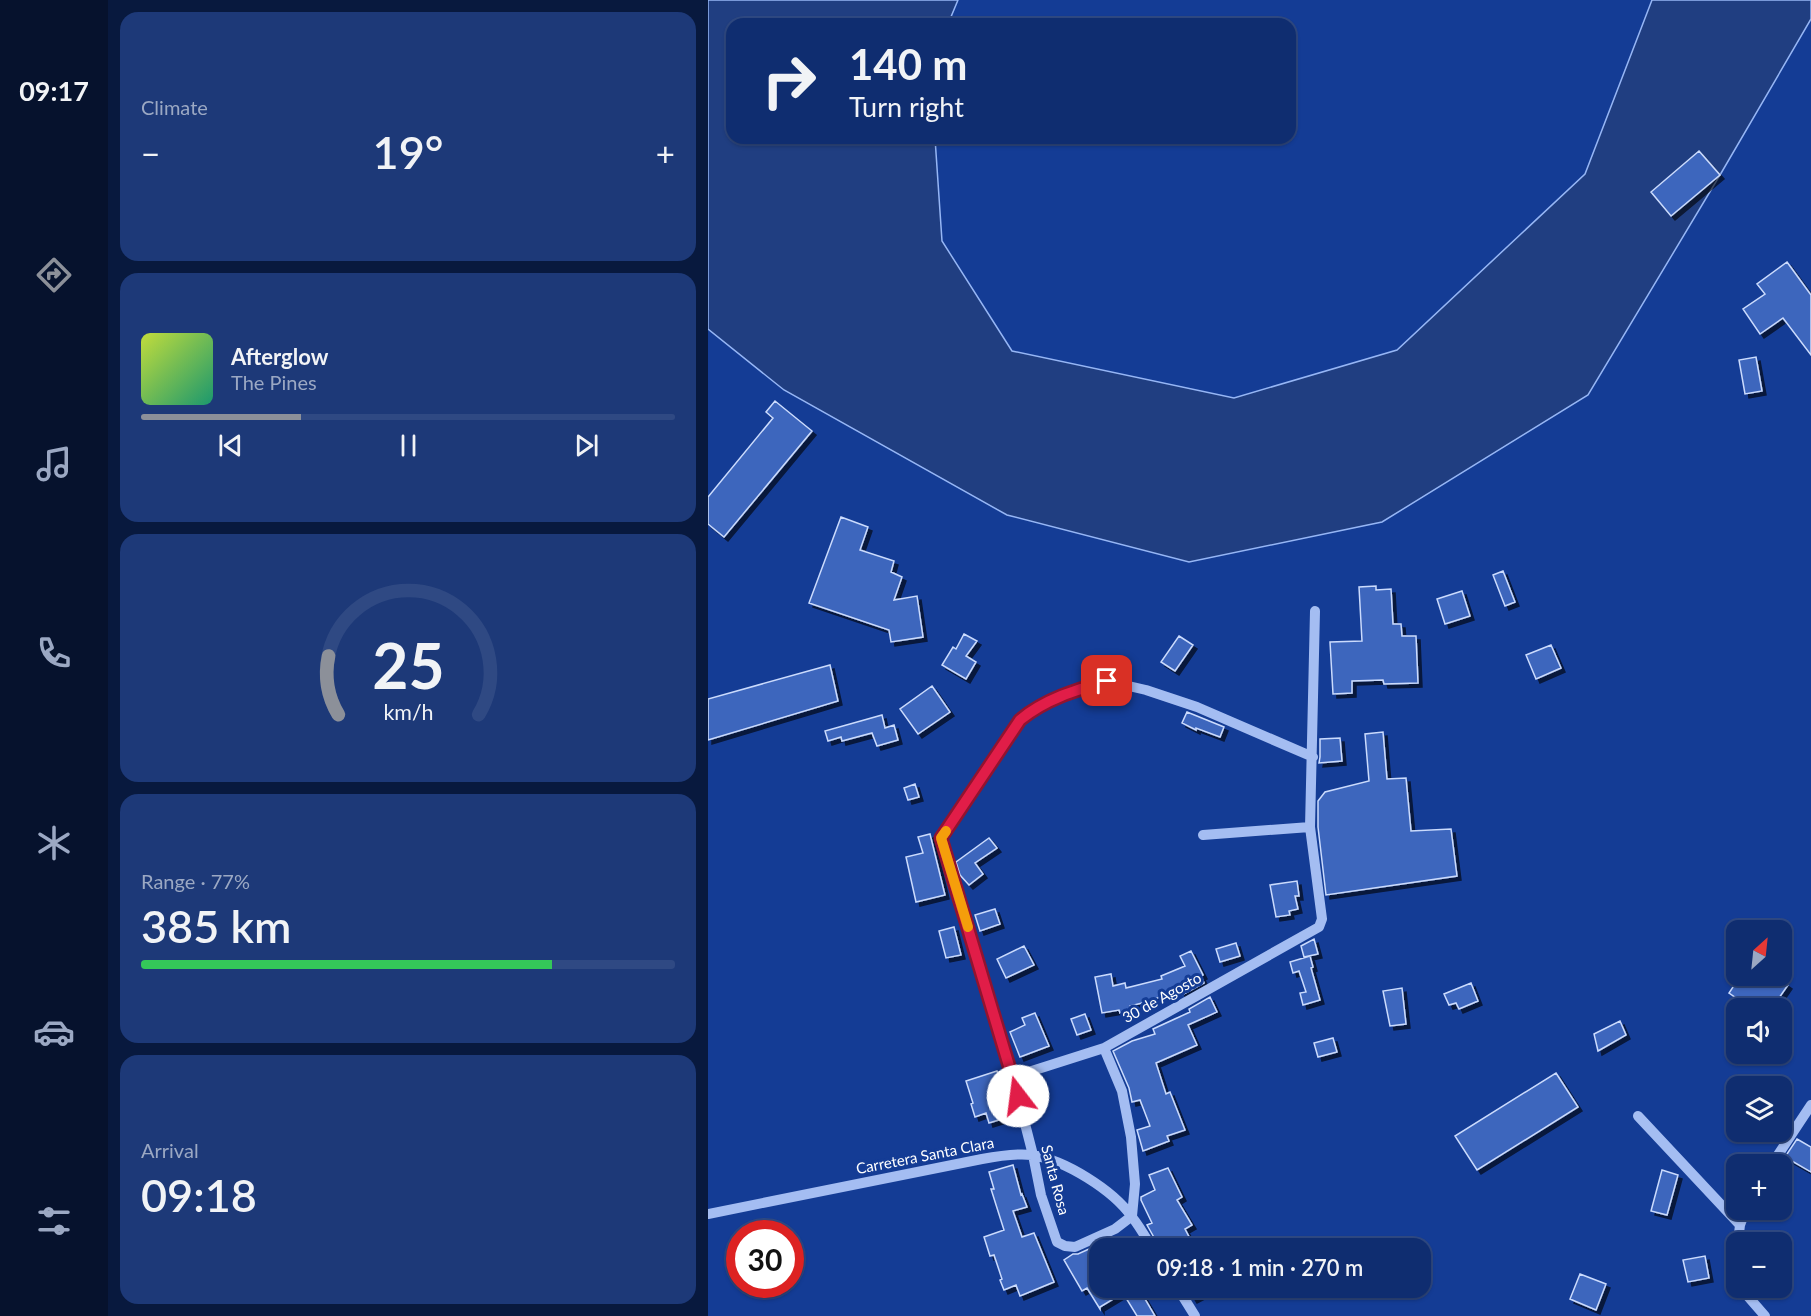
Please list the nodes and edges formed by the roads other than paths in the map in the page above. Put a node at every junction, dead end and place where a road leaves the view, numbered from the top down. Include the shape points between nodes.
1 (1315, 611) dead end
2 (1313, 757) junction
3 (1310, 827) junction
4 (1203, 835) dead end
5 (1104, 1048) junction
6 (1013, 1077) junction
7 (1811, 1105) edge
8 (1638, 1116) dead end
9 (1779, 1154) edge
10 (1033, 1155) junction
11 (708, 1214) edge
12 (1132, 1216) junction
13 (1742, 1220) edge
14 (1740, 1225) junction
15 (1739, 1232) edge
16 (1146, 1238) edge
17 (1184, 1298) edge
18 (1749, 1298) edge
19 (1195, 1316) edge
20 (1765, 1316) edge

1 - 2 street
2 - 3 street
2 - 6 street, Santa Rosa via 1197,707 1107,681 1071,692 1020,720 941,838
3 - 4 street
3 - 5 street, 30 de Agosto via 1322,919 1319,927
5 - 6 street, 30 de Agosto
5 - 12 street via 1122,1091 1131,1137 1135,1184
6 - 10 street, Santa Rosa
7 - 9 street
8 - 14 street
10 - 11 street, Carretera Santa Clara via 982,1159
10 - 12 street, Carretera Santa Clara via 1083,1174
10 - 12 street, Santa Rosa via 1057,1242 1075,1247 1115,1229
12 - 16 street, Carretera Santa Clara
13 - 14 street
14 - 15 street
17 - 19 street
18 - 20 street

